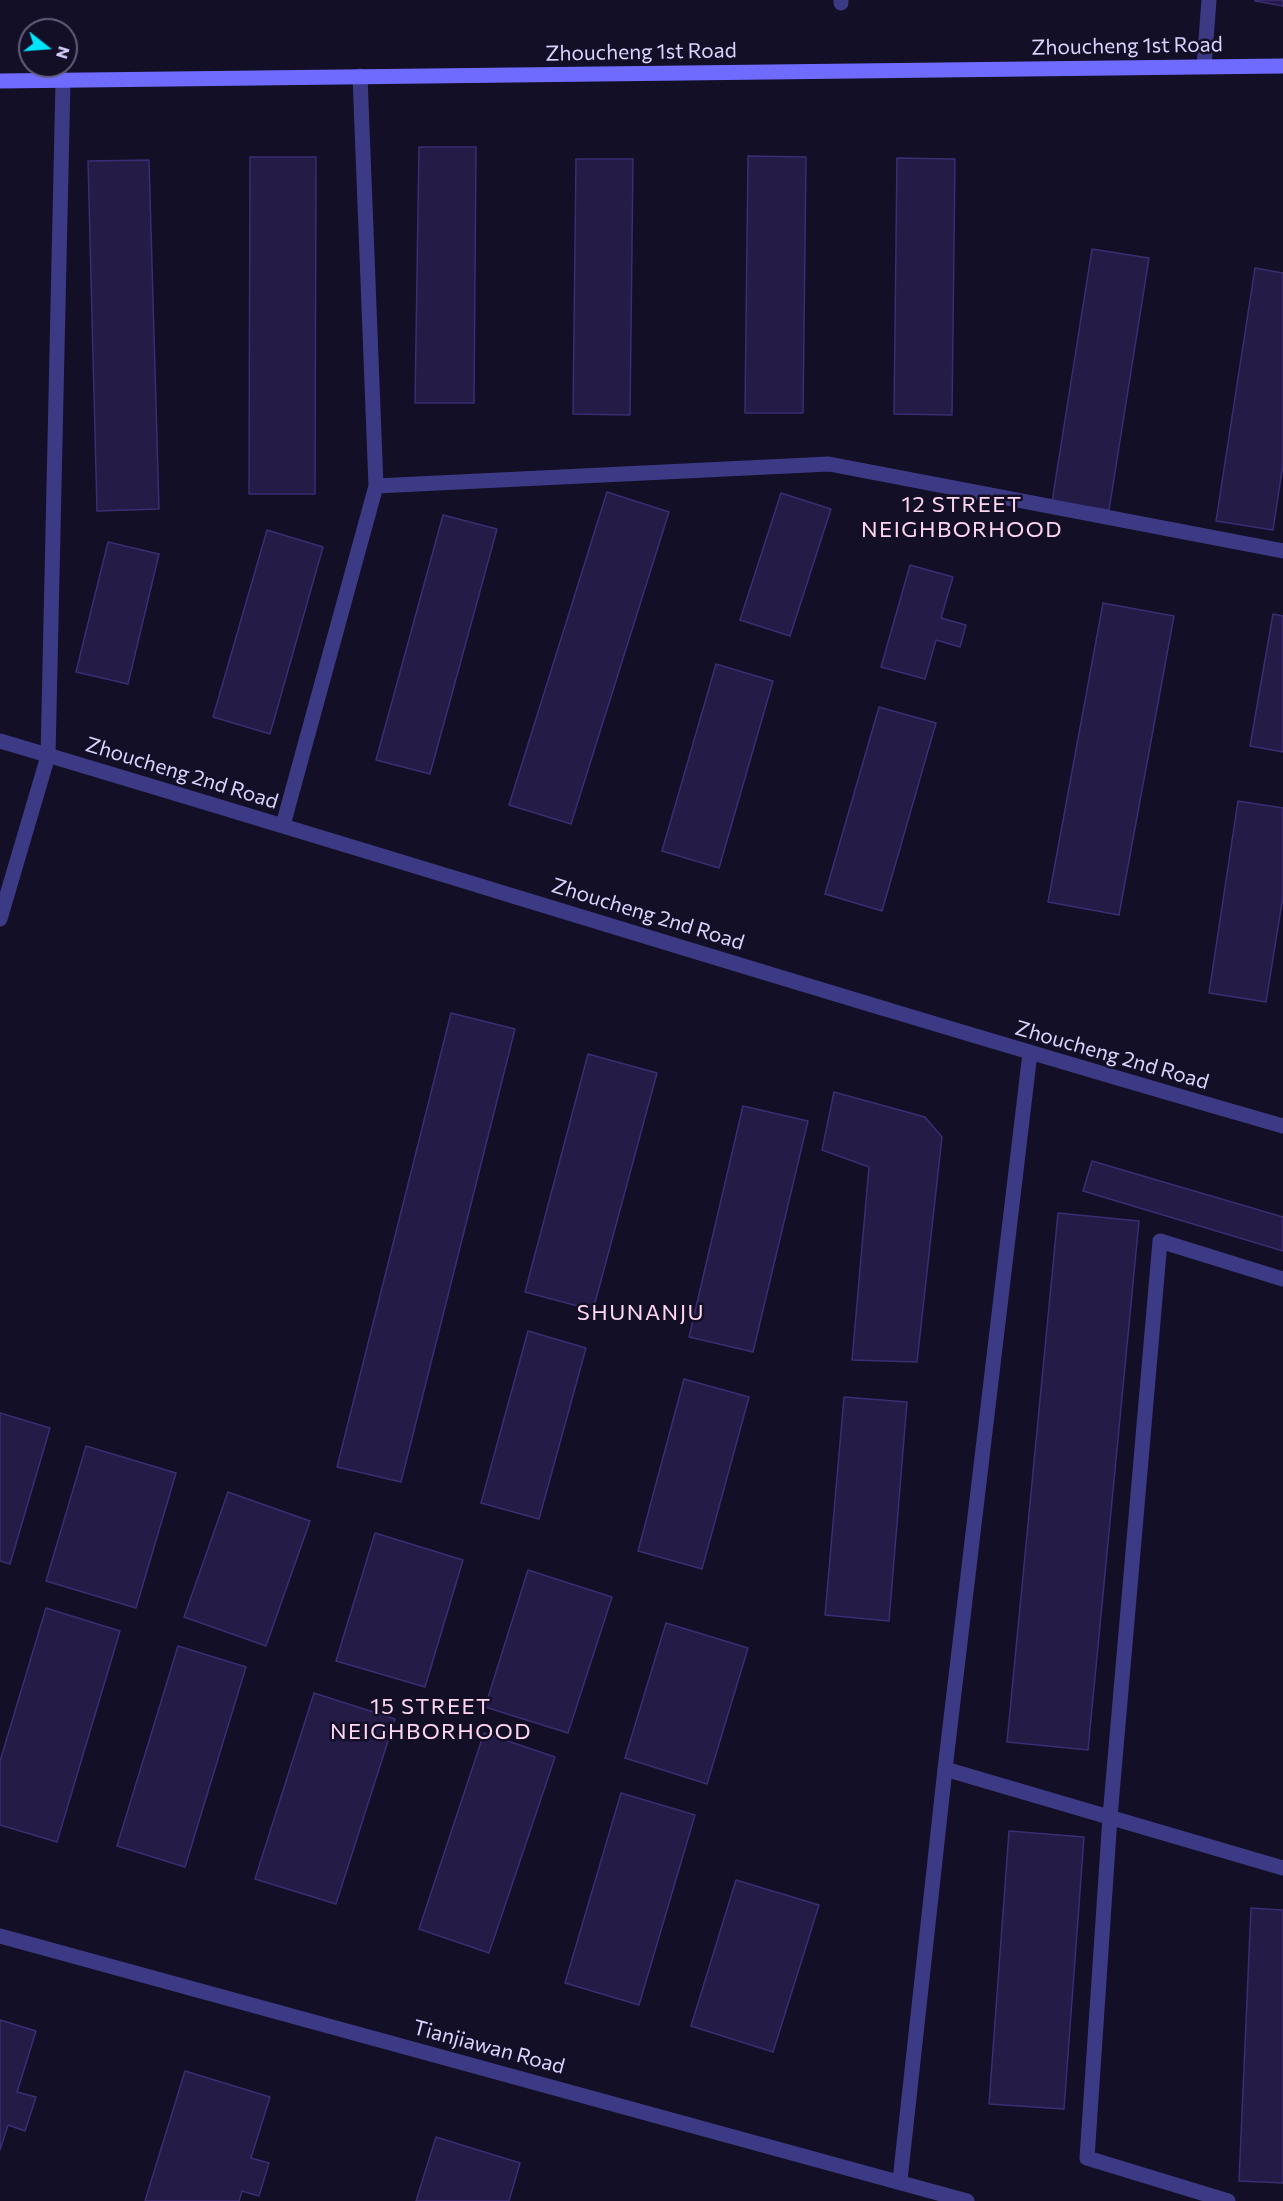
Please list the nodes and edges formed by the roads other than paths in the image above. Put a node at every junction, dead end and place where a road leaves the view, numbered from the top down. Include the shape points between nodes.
1 (1209, 0) edge
2 (1204, 66) junction
3 (1283, 66) edge
4 (360, 76) junction
5 (0, 81) edge
6 (63, 81) junction
7 (376, 486) junction
8 (1283, 551) edge
9 (0, 741) edge
10 (48, 756) junction
11 (283, 825) junction
12 (0, 919) edge
13 (1030, 1053) junction
14 (1283, 1126) edge
15 (1283, 1279) edge
16 (945, 1769) junction
17 (1110, 1817) junction
18 (1283, 1868) edge
19 (0, 1936) edge
20 (900, 2181) junction
21 (967, 2201) edge
22 (1228, 2201) edge

1 - 2 street
2 - 3 street, Zhoucheng 1st Road
2 - 4 street, Zhoucheng 1st Road
4 - 6 street, Zhoucheng 1st Road
4 - 7 street
5 - 6 street, Zhoucheng 1st Road
6 - 10 street
7 - 8 street via 829,464
7 - 11 street
9 - 10 street, Zhoucheng 2nd Road
10 - 11 street, Zhoucheng 2nd Road
10 - 12 street
11 - 13 street, Zhoucheng 2nd Road
13 - 14 street, Zhoucheng 2nd Road
13 - 16 street
15 - 17 street via 1160,1241
16 - 17 street
16 - 20 street
17 - 18 street
17 - 22 street via 1087,2158
19 - 20 street, Tianjiawan Road
20 - 21 street, Tianjiawan Road

